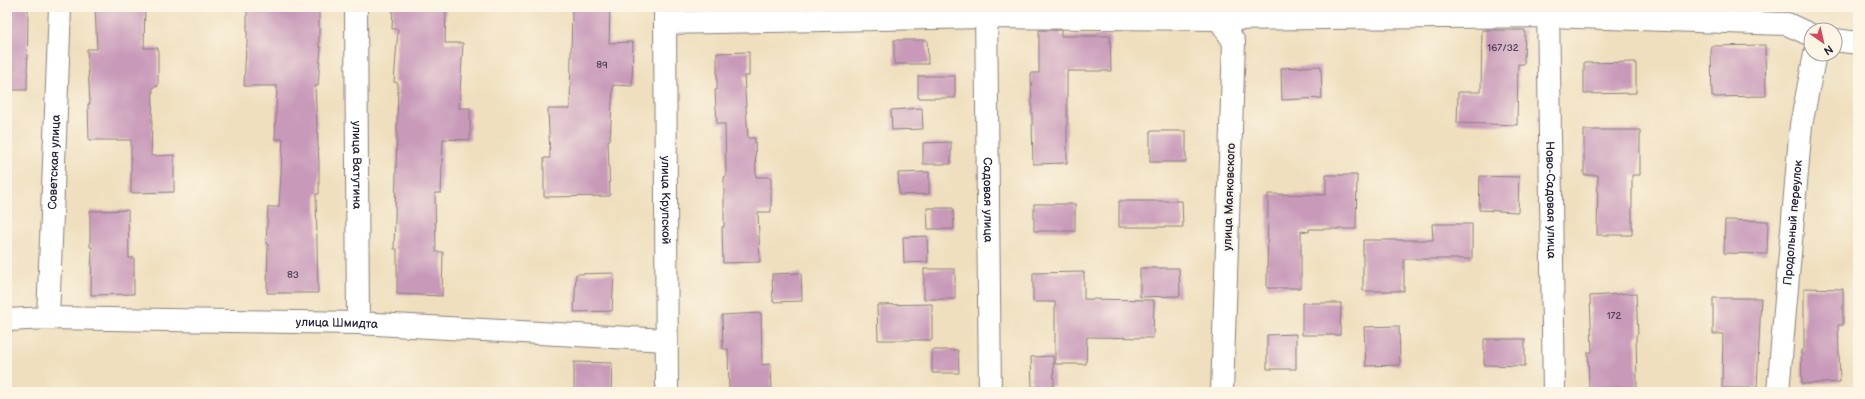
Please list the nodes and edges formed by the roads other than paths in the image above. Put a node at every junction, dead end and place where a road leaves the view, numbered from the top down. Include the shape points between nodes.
1 (60, 7) edge
2 (356, 7) edge
3 (1548, 11) edge
4 (986, 12) edge
5 (1219, 13) edge
6 (665, 15) edge
7 (1803, 31) edge
8 (1843, 41) edge
9 (1858, 43) edge
10 (1813, 62) edge
11 (48, 318) junction
12 (7, 320) edge
13 (358, 323) junction
14 (666, 340) junction
15 (667, 392) edge
16 (990, 392) edge
17 (1222, 392) edge
18 (1554, 392) edge
19 (1778, 392) edge

1 - 11 street, Советская улица
2 - 13 street, улица Ватутина
3 - 5 street
3 - 7 street via 1787,24
3 - 18 street, Ново-Садовая улица
4 - 5 street
4 - 6 street
4 - 16 street, Садовая улица
5 - 17 street, улица Маяковского via 1234,42
6 - 14 street, улица Крупской
8 - 9 street
10 - 19 street, Продольный переулок via 1801,125
11 - 12 street, улица Шмидта
11 - 13 street, улица Шмидта
13 - 14 street, улица Шмидта
14 - 15 street, улица Крупской

